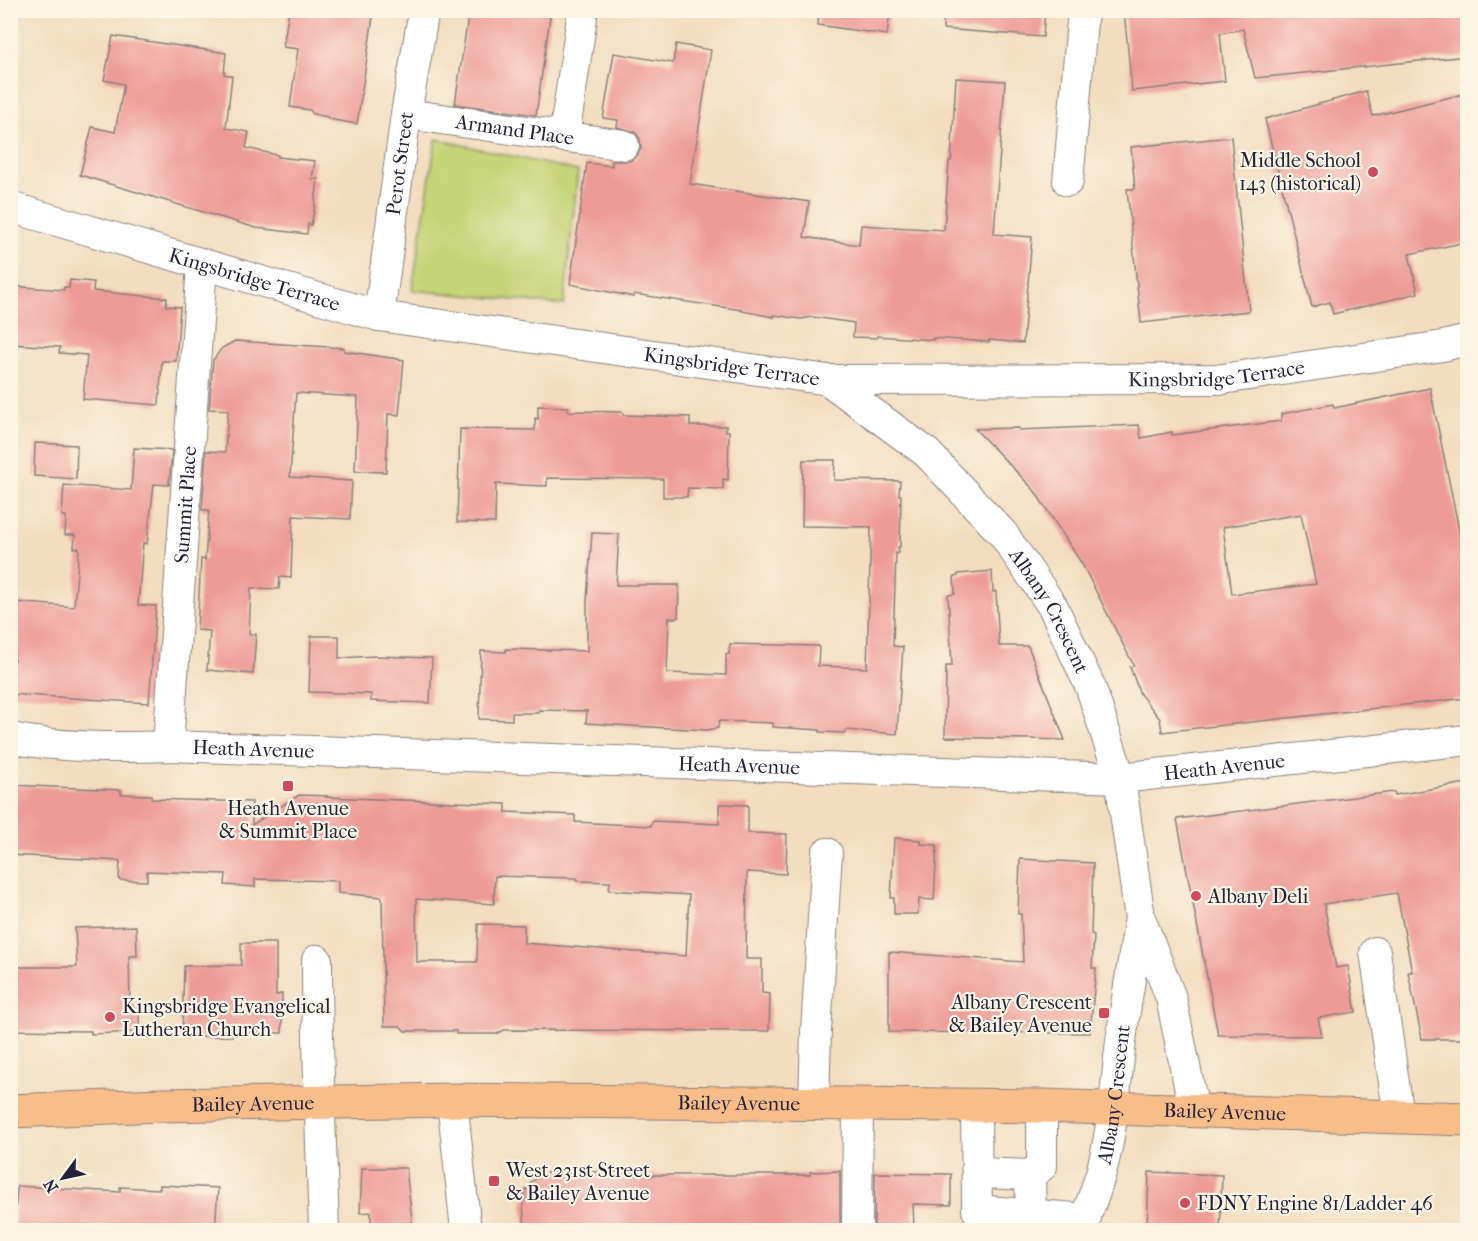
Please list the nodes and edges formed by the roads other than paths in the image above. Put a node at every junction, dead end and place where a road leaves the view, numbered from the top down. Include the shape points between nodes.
1 (423, 10) edge
2 (1083, 10) edge
3 (582, 17) dead end
4 (406, 114) junction
5 (564, 137) junction
6 (624, 145) dead end
7 (1068, 181) dead end
8 (10, 207) edge
9 (202, 265) junction
10 (379, 316) junction
11 (1467, 340) edge
12 (828, 380) junction
13 (10, 738) edge
14 (1467, 740) edge
15 (168, 746) junction
16 (1120, 778) junction
17 (827, 853) dead end
18 (1140, 918) junction
19 (1376, 952) dead end
20 (317, 960) dead end
21 (452, 1100) junction
22 (320, 1102) junction
23 (814, 1103) junction
24 (858, 1104) junction
25 (976, 1106) junction
26 (1042, 1106) junction
27 (1115, 1107) junction
28 (1194, 1110) junction
29 (10, 1111) edge
30 (1399, 1117) junction
31 (1467, 1119) edge
32 (976, 1173) junction
33 (1030, 1175) junction
34 (1031, 1214) junction
35 (1083, 1225) edge
36 (324, 1230) edge
37 (466, 1230) edge
38 (857, 1230) edge

1 - 4 street, Perot Street
2 - 7 street
3 - 5 street
4 - 5 street, Armand Place
4 - 10 street, Perot Street
5 - 6 street, Armand Place
8 - 9 street, Kingsbridge Terrace
9 - 10 street, Kingsbridge Terrace
9 - 15 street, Summit Place
10 - 12 street, Kingsbridge Terrace
11 - 12 street, Kingsbridge Terrace via 1222,379
12 - 16 street, Albany Crescent via 927,453 1003,534 1053,608 1091,688
13 - 15 street, Heath Avenue via 104,748
14 - 16 street, Heath Avenue
15 - 16 street, Heath Avenue
16 - 18 street, Albany Crescent
17 - 23 street
18 - 27 street, Albany Crescent
18 - 28 street, Albany Crescent via 1171,998
19 - 30 street
20 - 22 street
21 - 22 main road, Bailey Avenue
21 - 23 main road, Bailey Avenue
21 - 37 street
22 - 29 main road, Bailey Avenue
22 - 36 street
23 - 24 main road, Bailey Avenue
24 - 25 main road, Bailey Avenue
24 - 38 street
25 - 26 main road, Bailey Avenue
25 - 32 street
26 - 27 main road, Bailey Avenue
26 - 33 street via 1042,1166
27 - 28 main road, Bailey Avenue
27 - 35 street, Albany Crescent via 1105,1159
28 - 30 main road, Bailey Avenue
30 - 31 main road, Bailey Avenue
32 - 33 street
32 - 34 street via 977,1210
33 - 34 street
34 - 35 street

